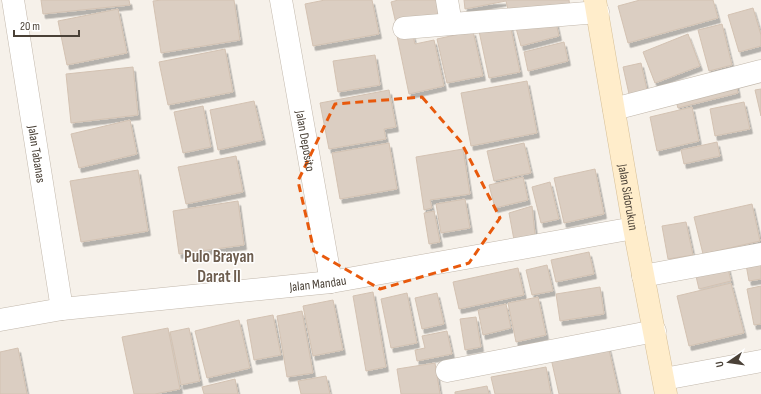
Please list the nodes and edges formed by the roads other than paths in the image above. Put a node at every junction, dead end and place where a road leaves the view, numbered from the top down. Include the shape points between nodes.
1 (13, 0) edge
2 (281, 0) edge
3 (447, 0) edge
4 (597, 6) edge
5 (451, 24) junction
6 (404, 28) dead end
7 (761, 71) edge
8 (614, 109) junction
9 (634, 228) junction
10 (761, 254) edge
11 (643, 276) junction
12 (331, 282) junction
13 (62, 309) junction
14 (0, 320) edge
15 (654, 331) junction
16 (761, 360) edge
17 (447, 371) dead end
18 (665, 386) edge

1 - 13 street, Jalan Tabanas
2 - 12 street, Jalan Deposito
3 - 5 street
4 - 5 street
4 - 8 street, Jalan Sidorukun
5 - 6 street
7 - 8 street
8 - 9 street, Jalan Sidorukun
9 - 11 street, Jalan Sidorukun
9 - 12 street, Jalan Mandau
10 - 11 street
11 - 15 street, Jalan Sidorukun
12 - 13 street, Jalan Mandau
13 - 14 street, Jalan Mandau
15 - 17 street
15 - 18 street, Jalan Sidorukun
16 - 18 street

